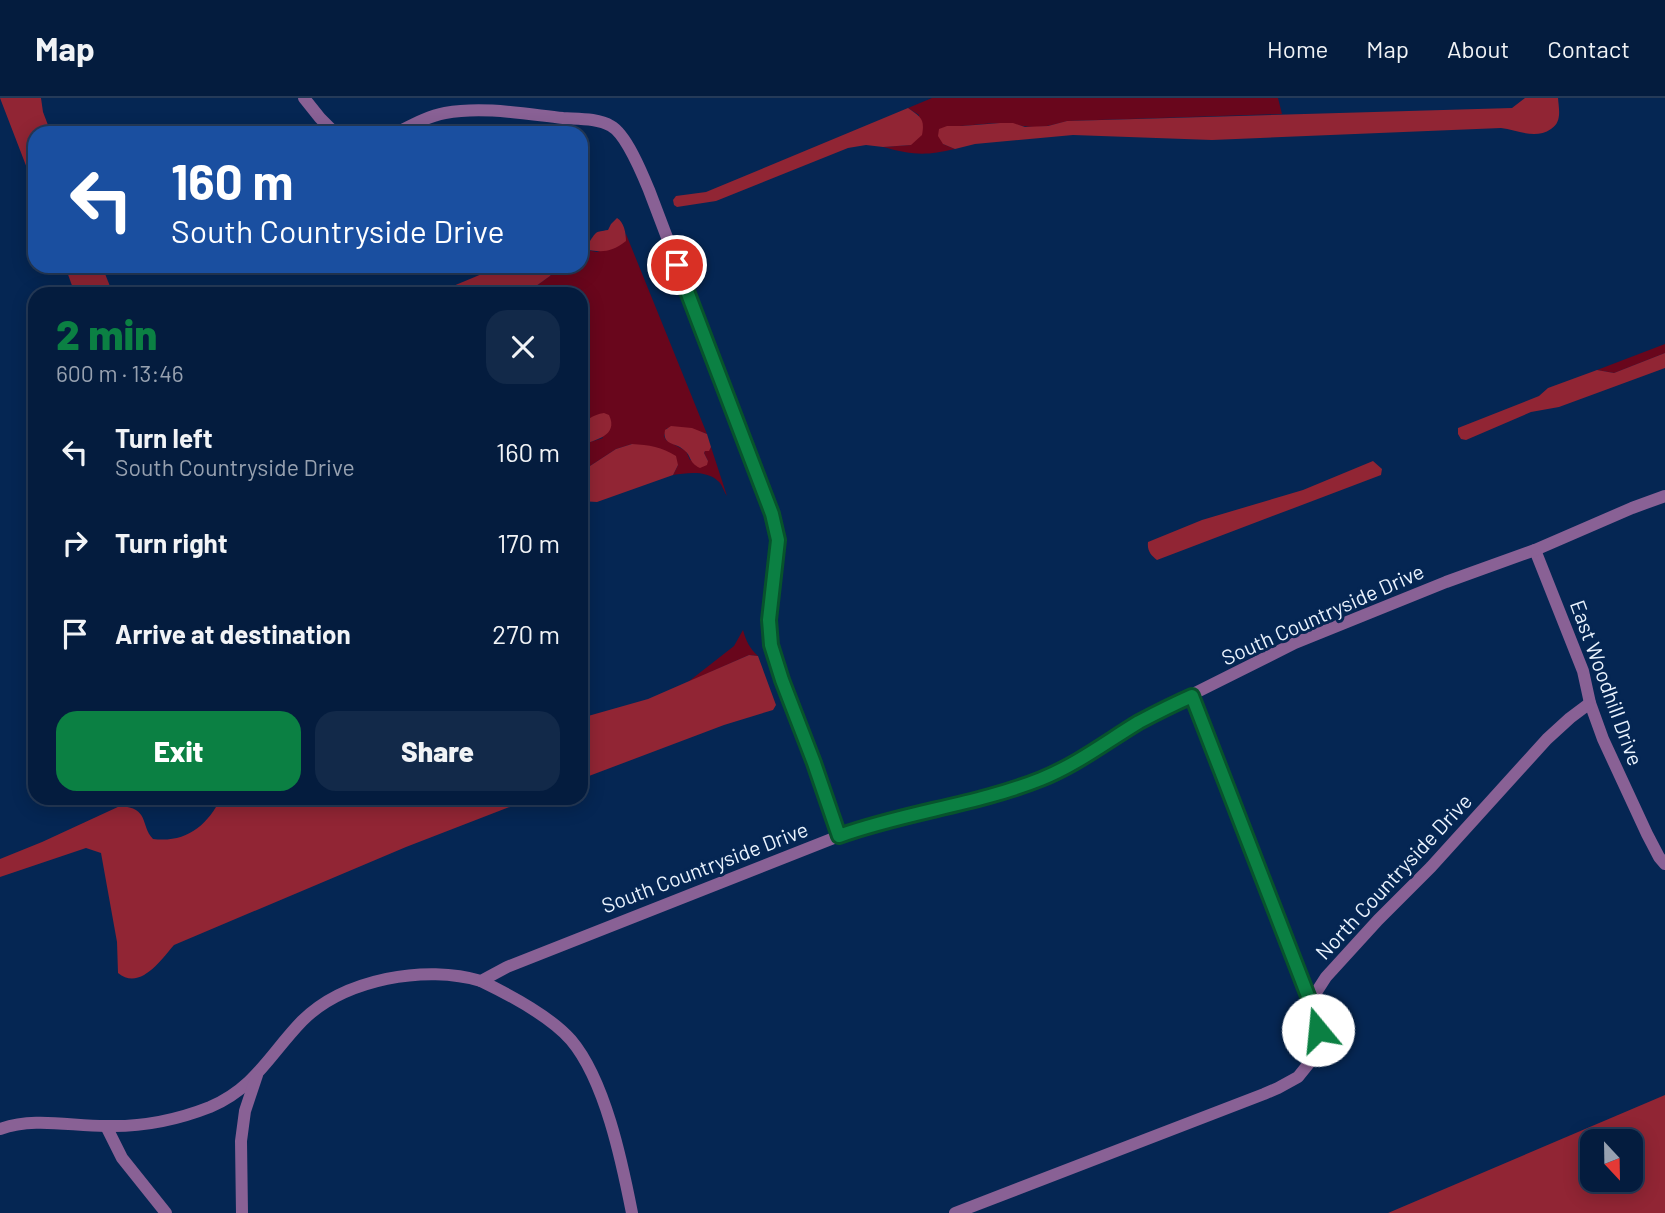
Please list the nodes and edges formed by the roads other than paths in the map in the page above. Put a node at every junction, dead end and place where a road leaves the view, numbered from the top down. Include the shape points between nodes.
1 (304, 98) edge
2 (328, 126) edge
3 (410, 126) edge
4 (1665, 496) edge
5 (1535, 550) junction
6 (1192, 696) junction
7 (1590, 704) junction
8 (839, 836) junction
9 (1665, 864) edge
10 (481, 981) junction
11 (1313, 1009) junction
12 (257, 1075) junction
13 (106, 1126) junction
14 (0, 1129) edge
15 (166, 1213) edge
16 (242, 1213) edge
17 (632, 1213) edge
18 (955, 1213) edge

1 - 2 street
3 - 8 street via 443,113 507,112 610,125 627,146 649,190 772,514 778,540 769,620 771,645
4 - 5 street, South Countryside Drive
5 - 6 street, South Countryside Drive via 1295,643
5 - 7 street, East Woodhill Drive via 1578,659
6 - 8 street, South Countryside Drive via 1039,780
6 - 11 street
7 - 9 street, East Woodhill Drive via 1612,761
7 - 11 street, North Countryside Drive via 1547,739 1326,977
8 - 10 street, South Countryside Drive
10 - 12 street via 455,975 404,976 358,987 311,1013
10 - 17 street via 548,1020 579,1051 609,1119
11 - 18 street, North Countryside Drive via 1318,1030 1313,1056 1290,1082
12 - 13 street via 232,1096 196,1111 142,1124
12 - 16 street via 241,1141
13 - 14 street via 46,1122
13 - 15 street via 122,1157

